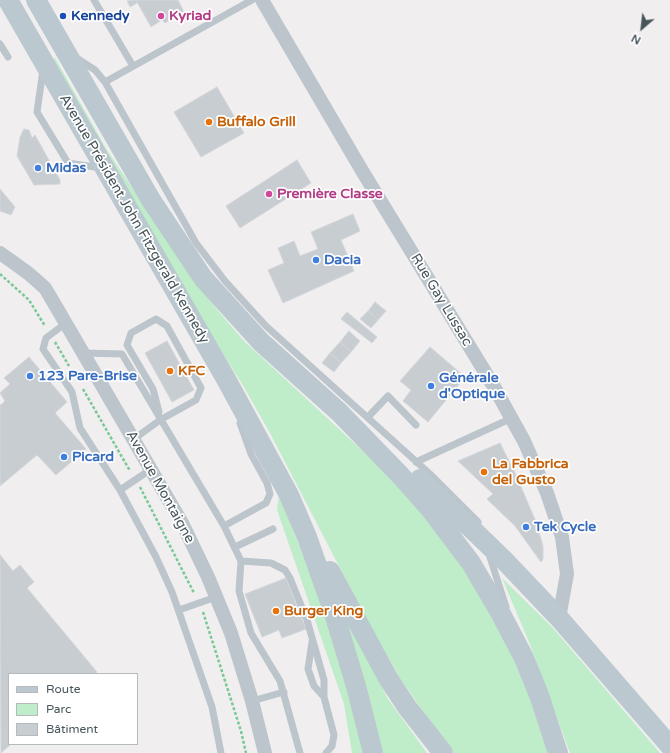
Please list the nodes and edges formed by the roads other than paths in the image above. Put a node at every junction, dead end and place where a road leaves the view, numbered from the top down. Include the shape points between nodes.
1 (8, 0) edge
2 (25, 0) edge
3 (36, 0) edge
4 (94, 0) edge
5 (252, 0) edge
6 (262, 0) edge
7 (0, 44) edge
8 (66, 52) junction
9 (8, 57) dead end
10 (44, 64) junction
11 (133, 66) junction
12 (105, 82) junction
13 (132, 168) junction
14 (105, 169) junction
15 (0, 253) edge
16 (66, 323) junction
17 (84, 353) junction
18 (226, 379) junction
19 (340, 413) junction
20 (368, 417) junction
21 (512, 418) junction
22 (160, 420) junction
23 (416, 425) dead end
24 (134, 439) junction
25 (416, 462) junction
26 (150, 466) junction
27 (120, 490) junction
28 (289, 495) junction
29 (475, 518) junction
30 (224, 526) junction
31 (273, 529) dead end
32 (485, 542) junction
33 (235, 547) junction
34 (241, 561) junction
35 (530, 586) junction
36 (216, 597) junction
37 (179, 610) junction
38 (559, 618) junction
39 (313, 640) junction
40 (524, 658) junction
41 (284, 692) junction
42 (324, 697) junction
43 (252, 701) junction
44 (670, 746) edge
45 (221, 753) edge
46 (265, 753) edge
47 (300, 753) edge
48 (326, 753) edge
49 (373, 753) edge
50 (443, 753) edge
51 (558, 753) edge

1 - 10 main road, Avenue Président John Fitzgerald Kennedy
2 - 13 main road, Avenue Président John Fitzgerald Kennedy via 95,121
3 - 8 main road, Avenue Président John Fitzgerald Kennedy
4 - 11 lane
5 - 11 lane
6 - 21 street, Rue Gay Lussac
7 - 9 lane
8 - 12 lane via 87,64
8 - 13 main road, Avenue Président John Fitzgerald Kennedy
10 - 14 main road, Avenue Président John Fitzgerald Kennedy
10 - 14 lane via 37,112 68,163
11 - 12 lane
12 - 20 lane via 196,243 218,273 262,322
13 - 19 main road, Avenue Président John Fitzgerald Kennedy via 173,235 217,294 261,342
14 - 18 main road, Avenue Président John Fitzgerald Kennedy
15 - 16 street, Avenue Montaigne via 44,288
16 - 17 street, Avenue Montaigne
16 - 27 lane via 46,338 43,349 75,396 80,428
17 - 22 lane via 122,354
17 - 24 street, Avenue Montaigne
18 - 28 main road, Avenue Président John Fitzgerald Kennedy
18 - 30 lane via 251,454 267,483 270,494 266,503
19 - 32 main road via 406,467
19 - 40 main road, Avenue Président John Fitzgerald Kennedy via 416,492 459,546 491,596
20 - 23 lane via 388,396
20 - 25 lane
21 - 25 lane
21 - 38 street, Rue Gay Lussac via 542,480 562,537 567,574
22 - 22 lane via 196,400 201,388 167,326 156,319 132,333 127,345 153,389
22 - 24 lane
22 - 30 lane
24 - 26 street, Avenue Montaigne
25 - 29 lane
26 - 27 lane via 144,474
26 - 36 street, Avenue Montaigne via 190,538
27 - 37 lane via 156,557
28 - 49 main road, Avenue Président John Fitzgerald Kennedy via 334,613
28 - 50 main road via 388,678
29 - 32 lane
29 - 35 lane
30 - 33 lane
31 - 33 lane
32 - 35 main road
32 - 40 lane
33 - 34 lane
34 - 39 lane via 271,563 285,570
34 - 41 lane via 239,591 251,633 274,669
35 - 38 main road
36 - 37 lane
36 - 43 street, Avenue Montaigne via 231,634
37 - 45 lane via 212,707
38 - 44 main road
39 - 42 lane via 324,680
39 - 42 lane via 308,669 312,683
40 - 51 main road, Avenue Président John Fitzgerald Kennedy
41 - 43 lane
41 - 47 lane
42 - 48 lane via 334,735 332,746
43 - 46 street, Avenue Montaigne

